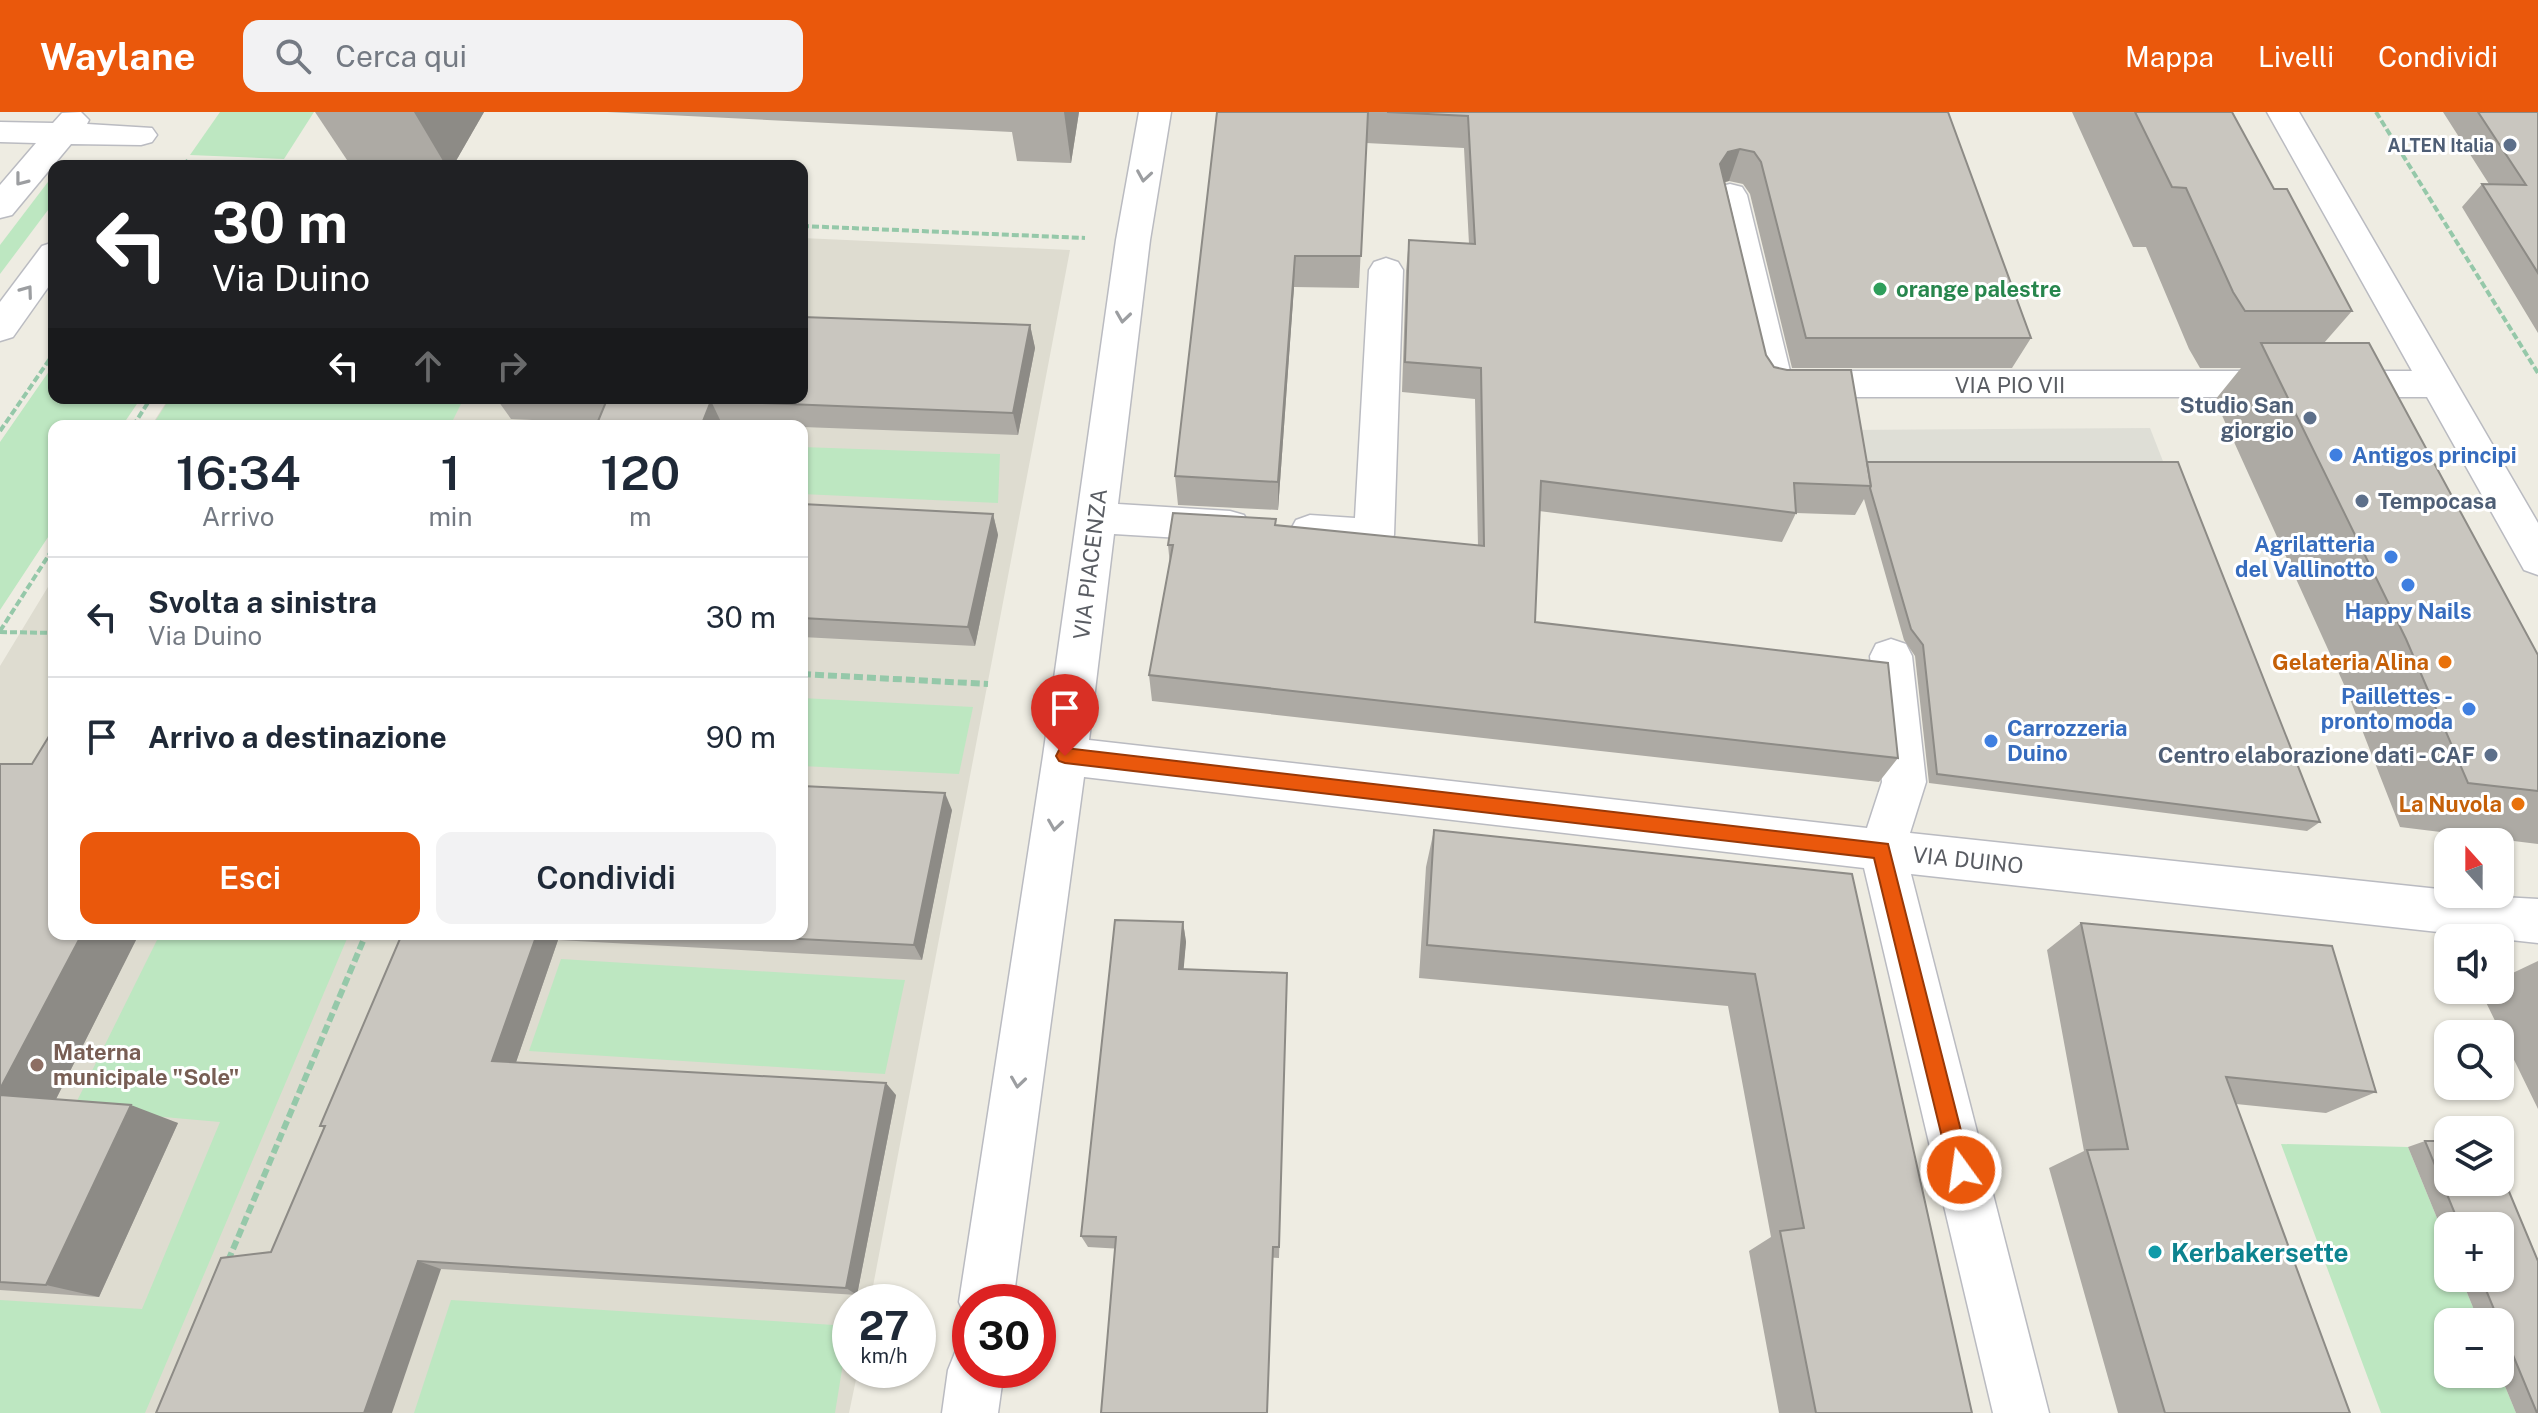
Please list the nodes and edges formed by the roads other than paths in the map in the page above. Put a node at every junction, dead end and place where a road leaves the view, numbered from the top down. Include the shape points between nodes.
1 (1155, 112) edge
2 (2283, 112) edge
3 (71, 123) edge
4 (149, 124) edge
5 (0, 132) edge
6 (122, 160) edge
7 (1730, 195) edge
8 (0, 207) edge
9 (48, 262) edge
10 (1386, 270) dead end
11 (0, 328) edge
12 (2439, 384) junction
13 (1096, 518) junction
14 (2538, 559) edge
15 (1891, 656) dead end
16 (1065, 756) junction
17 (1882, 850) junction
18 (2538, 921) edge
19 (989, 1284) edge
20 (973, 1388) edge
21 (970, 1413) edge
22 (2021, 1413) edge

1 -> 13 street, VIA PIACENZA
2 - 12 street
3 - 4 street
3 - 5 street
3 -> 8 street
4 - 6 street
7 - 12 street, VIA PIO VII via 1775,384
11 -> 9 street
10 - 13 street via 1374,535
12 - 14 street
13 - 16 street, VIA PIACENZA
15 - 17 street via 1904,782
16 - 17 street, VIA DUINO
16 -> 19 street, VIA PIACENZA
17 - 18 street, VIA DUINO
17 - 22 street
20 - 21 street

